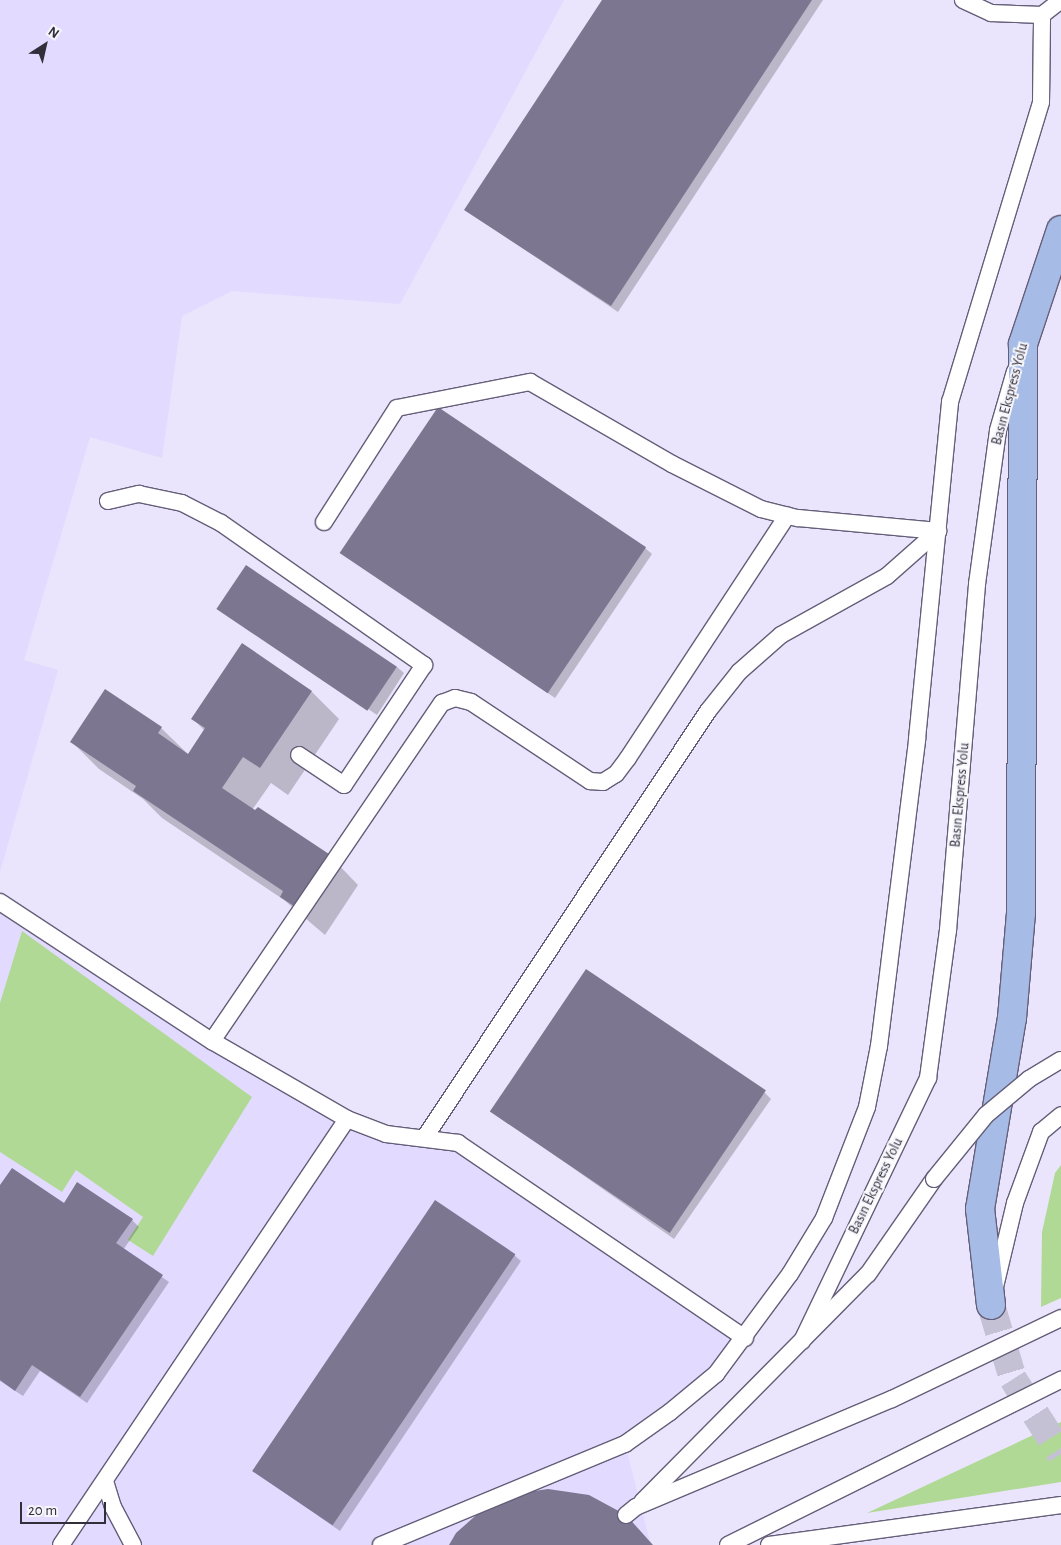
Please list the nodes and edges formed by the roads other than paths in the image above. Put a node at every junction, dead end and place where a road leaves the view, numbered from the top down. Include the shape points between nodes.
1 (963, 0) edge
2 (1061, 0) edge
3 (1042, 15) junction
4 (1061, 230) edge
5 (1023, 344) junction
6 (108, 501) dead end
7 (787, 516) junction
8 (324, 522) dead end
9 (938, 531) junction
10 (299, 755) dead end
11 (0, 902) edge
12 (212, 1041) junction
13 (1061, 1060) edge
14 (1061, 1115) edge
15 (347, 1120) junction
16 (425, 1136) junction
17 (991, 1305) joint
18 (1061, 1318) edge
19 (745, 1338) junction
20 (802, 1341) junction
21 (1061, 1380) edge
22 (105, 1481) junction
23 (1061, 1505) edge
24 (61, 1545) edge
25 (133, 1545) edge
26 (381, 1545) edge
27 (728, 1545) edge
28 (769, 1545) edge

1 - 3 lane via 991,12
2 - 3 lane
3 - 9 lane via 1041,102 950,402
4 - 5 main road, Basın Ekspress Yolu
5 - 17 main road via 1021,913 1012,1018 980,1209
5 - 20 lane, Basın Ekspress Yolu via 998,430 977,584 948,930 928,1078
6 - 10 lane via 139,494 182,503 222,523 424,665 344,785
7 - 8 lane via 760,509 681,468 530,382 397,408
7 - 9 lane
7 - 12 lane via 628,758 616,774 603,782 590,781 471,702 455,698 442,703
9 - 16 lane via 887,576 781,635 739,672 708,711
9 - 19 lane via 918,739 879,1046 867,1107 824,1218
11 - 12 lane
12 - 15 lane
13 - 20 lane, bridge via 1029,1079 986,1115 934,1179 868,1274
14 - 17 lane via 1041,1132 1015,1203
15 - 16 lane via 386,1134
15 - 22 lane
16 - 19 lane via 458,1144
18 - 20 lane via 892,1399 631,1511
19 - 26 lane via 716,1374 625,1444
21 - 27 lane
22 - 24 lane
22 - 25 lane via 113,1507
23 - 28 lane

